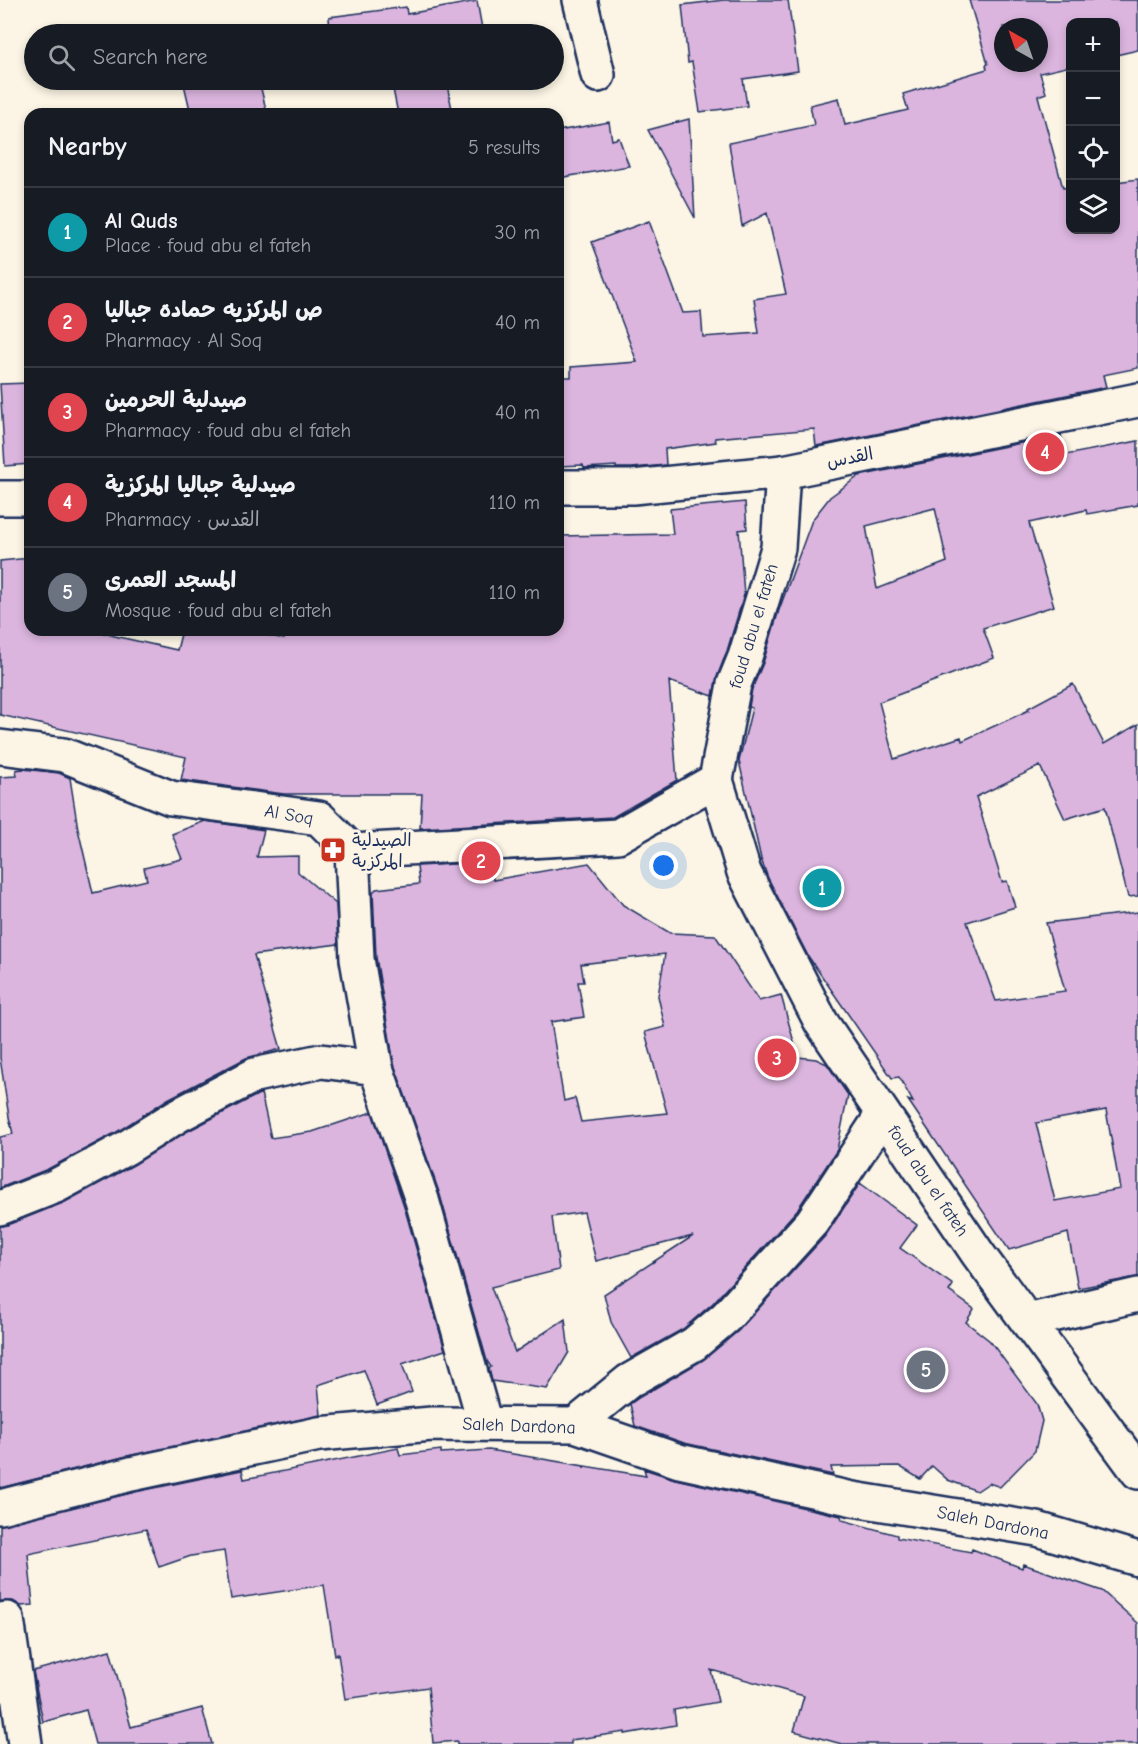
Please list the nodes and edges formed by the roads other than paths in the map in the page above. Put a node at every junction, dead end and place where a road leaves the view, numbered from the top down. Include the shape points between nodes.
1 (580, 0) edge
2 (598, 75) dead end
3 (1138, 400) edge
4 (783, 472) junction
5 (564, 487) edge
6 (0, 498) edge
7 (24, 498) edge
8 (0, 747) edge
9 (716, 780) junction
10 (352, 851) junction
11 (376, 1068) junction
12 (883, 1114) junction
13 (0, 1208) edge
14 (1138, 1295) edge
15 (1027, 1321) junction
16 (485, 1424) junction
17 (575, 1425) junction
18 (1138, 1472) edge
19 (0, 1507) edge
20 (1138, 1559) edge
21 (0, 1620) edge
22 (25, 1744) edge

1 - 2 street
3 - 4 street, القدس
4 - 5 street, القدس via 633,487
4 - 9 street, foud abu el fateh via 778,548 734,684
6 - 7 street
8 - 10 street, Al Soq via 64,755 171,798 319,818
9 - 10 street via 618,836
9 - 12 street, foud abu el fateh via 744,872 821,1022
10 - 11 street via 357,959
11 - 13 street via 321,1061 255,1075 56,1186
11 - 16 street via 422,1200
12 - 15 street, foud abu el fateh
12 - 17 street via 812,1222 726,1317 694,1344 629,1381
14 - 15 street
15 - 18 street, foud abu el fateh
16 - 17 street, Saleh Dardona
16 - 19 street, Saleh Dardona via 432,1424 318,1434 130,1474
17 - 20 street, Saleh Dardona via 679,1461 853,1499 1037,1529
21 - 22 street via 7,1619

